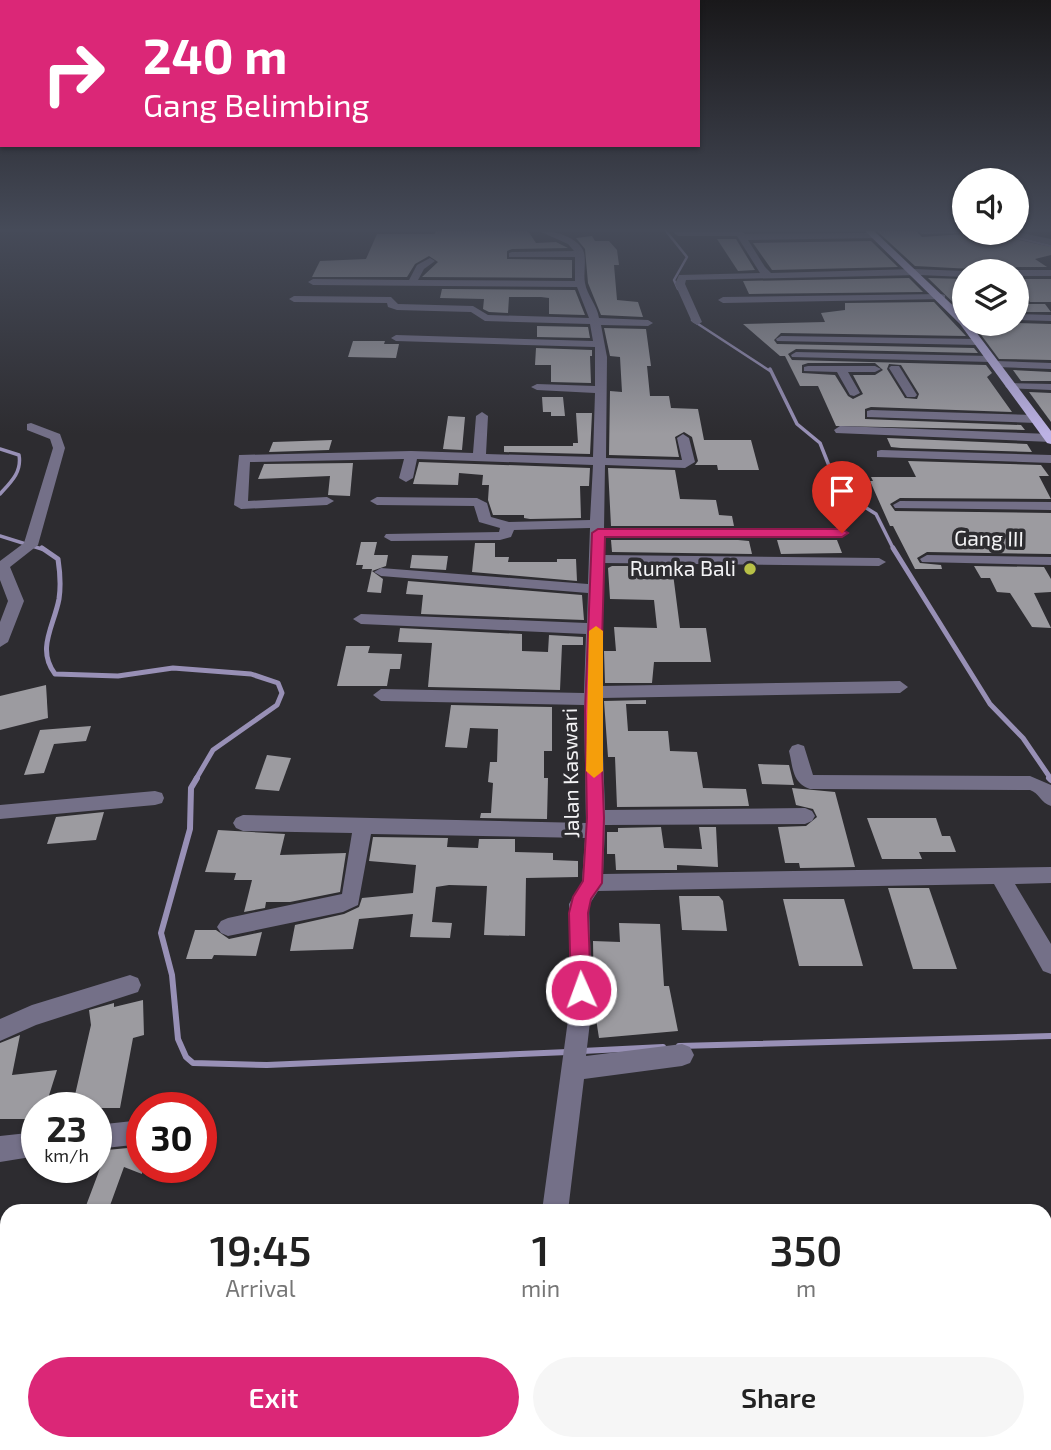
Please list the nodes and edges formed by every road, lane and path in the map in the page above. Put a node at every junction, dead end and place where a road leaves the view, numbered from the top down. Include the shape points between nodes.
1 (293, 299) dead end
2 (588, 299) edge
3 (687, 299) edge
4 (796, 299) edge
5 (723, 300) dead end
6 (1029, 317) edge
7 (1051, 318) edge
8 (594, 321) junction
9 (697, 322) dead end
10 (648, 323) dead end
11 (974, 336) edge
12 (396, 338) dead end
13 (781, 339) dead end
14 (978, 342) junction
15 (600, 344) junction
16 (796, 355) dead end
17 (995, 364) junction
18 (1051, 366) edge
19 (895, 368) junction
20 (808, 369) dead end
21 (841, 369) junction
22 (1011, 386) junction
23 (537, 387) dead end
24 (1051, 387) edge
25 (602, 390) junction
26 (854, 393) dead end
27 (911, 395) dead end
28 (871, 414) dead end
29 (482, 416) dead end
30 (1036, 419) junction
31 (31, 427) dead end
32 (840, 430) dead end
33 (682, 438) dead end
34 (1050, 438) edge
35 (881, 454) dead end
36 (411, 455) junction
37 (480, 456) junction
38 (597, 458) junction
39 (1051, 459) edge
40 (406, 478) dead end
41 (327, 501) dead end
42 (377, 501) dead end
43 (900, 505) dead end
44 (1051, 506) edge
45 (508, 526) junction
46 (599, 529) junction
47 (842, 533) dead end
48 (391, 537) dead end
49 (597, 559) junction
50 (927, 559) dead end
51 (1051, 561) edge
52 (879, 562) dead end
53 (381, 572) dead end
54 (597, 589) junction
55 (360, 619) dead end
56 (596, 629) junction
57 (0, 642) edge
58 (900, 687) dead end
59 (381, 695) dead end
60 (593, 696) junction
61 (798, 751) dead end
62 (155, 798) dead end
63 (1051, 799) edge
64 (0, 812) edge
65 (805, 816) dead end
66 (243, 823) dead end
67 (595, 824) junction
68 (362, 828) junction
69 (1000, 877) junction
70 (1047, 881) edge
71 (592, 883) junction
72 (228, 927) dead end
73 (1051, 964) edge
74 (130, 985) dead end
75 (0, 1030) edge
76 (682, 1055) dead end
77 (572, 1069) junction
78 (21, 1146) edge
79 (0, 1149) edge
80 (556, 1204) edge

1 - 8 street via 391,299 397,307 473,309 485,318
2 - 8 street, Jalan Kaswari
3 - 9 street
4 - 5 street
6 - 7 street
8 - 10 street
8 - 15 street, Jalan Kaswari
11 - 14 main road
12 - 15 street
13 - 14 street
14 - 17 main road
15 - 25 street, Jalan Kaswari
16 - 17 street
17 - 18 street
17 - 19 street
17 - 22 main road
19 - 21 street
19 - 27 street
20 - 21 street
21 - 26 street
22 - 24 street
22 - 30 main road
23 - 25 street
25 - 38 street, Jalan Kaswari
28 - 30 street
29 - 37 street
30 - 34 main road
31 - 57 street via 56,438 59,448 31,545 2,566 16,601
32 - 34 street
33 - 38 street via 687,463
35 - 39 street
36 - 37 street
36 - 40 street
36 - 41 street via 244,458 241,505
37 - 38 street
38 - 46 street, Jalan Kaswari
42 - 45 street via 477,502 484,519
43 - 44 street
45 - 46 street
45 - 48 street via 500,536
46 - 47 street
46 - 49 street, Jalan Kaswari
49 - 52 street
49 - 54 street, Jalan Kaswari
50 - 51 street, Gang III
53 - 54 street
54 - 56 street, Jalan Kaswari
55 - 56 street
56 - 60 street, Jalan Kaswari
58 - 60 street
59 - 60 street
60 - 67 street, Jalan Kaswari
61 - 63 street via 804,778 810,782 1030,783 1042,787
62 - 64 street
65 - 67 street
66 - 68 street
67 - 68 street
67 - 71 street, Jalan Kaswari
68 - 72 street via 351,899
69 - 70 street
69 - 71 street
69 - 73 street
71 - 77 street, Jalan Kaswari via 579,904 581,1005
74 - 75 street
76 - 77 street
77 - 80 street, Jalan Kaswari
78 - 79 street

